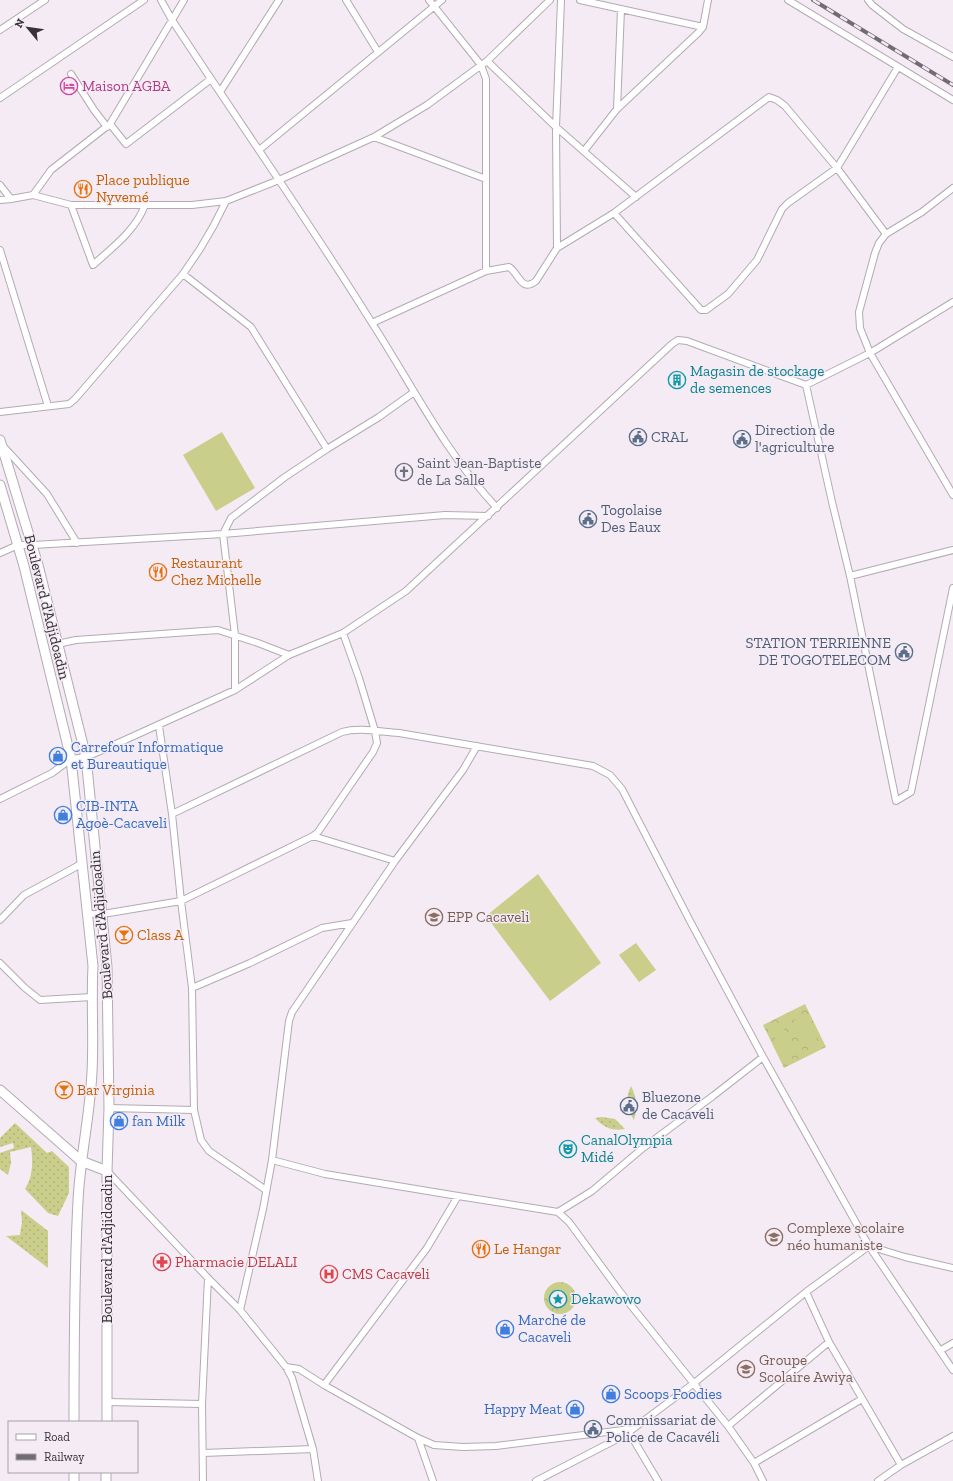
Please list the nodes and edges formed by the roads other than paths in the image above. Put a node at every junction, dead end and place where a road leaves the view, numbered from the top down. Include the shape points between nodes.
1 (45, 0) edge
2 (144, 0) edge
3 (161, 0) edge
4 (184, 0) edge
5 (280, 0) edge
6 (346, 0) edge
7 (429, 0) edge
8 (442, 0) edge
9 (550, 0) edge
10 (561, 0) edge
11 (580, 0) edge
12 (708, 0) edge
13 (788, 0) edge
14 (868, 0) edge
15 (434, 8) junction
16 (621, 9) junction
17 (172, 20) junction
18 (703, 27) junction
19 (0, 30) edge
20 (378, 52) junction
21 (953, 57) edge
22 (488, 61) junction
23 (481, 65) junction
24 (898, 67) junction
25 (71, 74) dead end
26 (211, 79) junction
27 (220, 92) junction
28 (0, 98) edge
29 (953, 100) edge
30 (617, 109) junction
31 (109, 125) junction
32 (556, 127) junction
33 (374, 137) junction
34 (259, 150) junction
35 (584, 151) junction
36 (837, 168) junction
37 (486, 179) junction
38 (279, 180) junction
39 (0, 185) edge
40 (953, 188) edge
41 (33, 195) junction
42 (636, 197) junction
43 (12, 199) junction
44 (0, 200) edge
45 (226, 201) junction
46 (71, 205) junction
47 (145, 205) junction
48 (614, 213) junction
49 (886, 234) junction
50 (557, 248) junction
51 (0, 250) edge
52 (486, 271) junction
53 (183, 274) junction
54 (953, 302) edge
55 (372, 322) junction
56 (870, 353) junction
57 (806, 385) junction
58 (414, 392) junction
59 (48, 406) junction
60 (0, 412) edge
61 (1, 442) edge
62 (327, 449) junction
63 (0, 485) edge
64 (953, 495) edge
65 (497, 508) junction
66 (488, 516) junction
67 (223, 534) junction
68 (78, 542) junction
69 (18, 545) junction
70 (33, 545) junction
71 (953, 550) edge
72 (0, 554) edge
73 (850, 576) junction
74 (953, 588) edge
75 (343, 633) junction
76 (235, 635) junction
77 (57, 644) junction
78 (289, 655) junction
79 (235, 690) junction
80 (159, 726) junction
81 (375, 730) junction
82 (477, 746) junction
83 (86, 757) junction
84 (70, 759) junction
85 (0, 799) edge
86 (172, 814) junction
87 (313, 836) junction
88 (395, 861) junction
89 (83, 863) junction
90 (181, 901) junction
91 (88, 914) junction
92 (102, 914) junction
93 (0, 920) edge
94 (352, 923) junction
95 (0, 963) edge
96 (192, 988) junction
97 (92, 997) junction
98 (763, 1057) junction
99 (0, 1090) edge
100 (109, 1108) junction
101 (194, 1110) junction
102 (272, 1160) junction
103 (81, 1161) junction
104 (107, 1171) junction
105 (266, 1190) junction
106 (458, 1196) junction
107 (558, 1212) junction
108 (870, 1246) junction
109 (953, 1268) edge
110 (208, 1278) junction
111 (806, 1292) junction
112 (240, 1310) junction
113 (829, 1342) junction
114 (953, 1343) edge
115 (941, 1350) junction
116 (286, 1367) junction
117 (953, 1370) edge
118 (693, 1384) junction
119 (324, 1385) junction
120 (862, 1399) junction
121 (107, 1402) junction
122 (202, 1404) junction
123 (74, 1421) edge
124 (107, 1421) edge
125 (728, 1426) junction
126 (627, 1433) junction
127 (953, 1436) edge
128 (418, 1438) junction
129 (313, 1450) junction
130 (203, 1453) junction
131 (754, 1463) junction
132 (901, 1465) junction
133 (203, 1481) edge
134 (318, 1481) edge
135 (433, 1481) edge
136 (536, 1481) edge
137 (658, 1481) edge
138 (764, 1481) edge
139 (878, 1481) edge

1 - 19 street
2 - 28 street
3 - 17 street
4 - 17 street
5 - 27 street
6 - 20 street
7 - 15 street
8 - 15 street
9 - 22 street
10 - 32 street
11 - 16 street
12 - 18 street
13 - 24 street
14 - 21 street via 903,29
15 - 20 street
15 - 23 street
16 - 18 street
16 - 30 street
17 - 26 street
17 - 31 street
18 - 30 street via 695,38
20 - 34 street
22 - 23 street
22 - 32 street
23 - 33 street via 427,105
23 - 37 street via 486,80
24 - 29 street
24 - 36 street
25 - 31 street via 94,110
26 - 27 street
26 - 31 street via 126,144
27 - 34 street
30 - 35 street
31 - 41 street via 51,170
32 - 35 street
32 - 50 street
33 - 37 street
33 - 38 street
34 - 38 street
35 - 42 street
36 - 42 street via 785,106 769,97
36 - 48 street via 782,209 757,260 728,294 704,310
36 - 49 street
37 - 52 street
38 - 45 street
38 - 55 street
39 - 43 street
40 - 49 street via 922,212
41 - 43 street
41 - 46 street
42 - 48 street
43 - 44 street
45 - 47 street via 192,205
45 - 53 street via 214,226
46 - 47 street
46 - 47 street via 93,265 126,234
48 - 50 street
49 - 56 street via 874,253 859,312 860,328
50 - 52 street via 531,285 523,283 509,267
51 - 59 street
52 - 55 street
53 - 59 street via 75,399 69,404
53 - 62 street via 251,328
54 - 56 street
55 - 58 street
56 - 57 street
56 - 64 street
57 - 65 street via 687,341 678,340
57 - 73 street
58 - 62 street
58 - 65 street via 480,490
59 - 60 street
61 - 68 street via 47,494
61 - 70 main road, Boulevard d'Adjidoadin
62 - 67 street via 234,515
63 - 69 main road, Boulevard d'Adjidoadin
65 - 66 street
66 - 67 street via 445,515
66 - 75 street via 406,591
67 - 68 street
67 - 76 street
68 - 70 street
69 - 70 street
69 - 72 street
69 - 84 main road, Boulevard d'Adjidoadin
70 - 77 main road, Boulevard d'Adjidoadin
71 - 73 street
73 - 74 street via 896,802 911,792
75 - 78 street
75 - 81 street
76 - 77 street via 218,630 76,640
76 - 78 street
76 - 79 street
77 - 83 main road, Boulevard d'Adjidoadin
78 - 79 street
79 - 80 street
80 - 83 street
80 - 86 street
81 - 82 street
81 - 86 street via 342,732
81 - 87 street via 377,743 374,752 323,826
82 - 88 street
82 - 98 street via 593,766 610,775 622,789
83 - 84 street
83 - 92 main road, Boulevard d'Adjidoadin
84 - 85 street via 52,773
84 - 89 main road, Boulevard d'Adjidoadin
86 - 90 street
87 - 88 street
87 - 90 street
88 - 94 street
89 - 91 main road, Boulevard d'Adjidoadin
89 - 93 street via 24,895
90 - 92 street
90 - 96 street
91 - 92 street
91 - 97 main road, Boulevard d'Adjidoadin via 93,966
92 - 100 main road, Boulevard d'Adjidoadin via 107,967
94 - 96 street via 322,928
94 - 102 street via 296,1004 289,1021
95 - 97 street via 40,1000
96 - 101 street
97 - 103 main road, Boulevard d'Adjidoadin via 92,1071
98 - 107 street via 643,1148 592,1191
98 - 108 street
99 - 103 main road
100 - 101 street
100 - 104 main road, Boulevard d'Adjidoadin
101 - 105 street via 201,1140 205,1146
102 - 105 street
102 - 106 street via 325,1174
103 - 104 main road
103 - 123 main road, Boulevard d'Adjidoadin via 75,1298
104 - 110 street
104 - 121 main road, Boulevard d'Adjidoadin
105 - 112 street
106 - 107 street
106 - 119 street via 432,1241
107 - 118 street via 578,1233 621,1293
108 - 109 street
108 - 111 street
108 - 115 street
110 - 112 street
110 - 122 street
111 - 113 street
111 - 118 street
112 - 116 street
113 - 120 street
113 - 125 street
114 - 115 street
115 - 117 street
116 - 119 street via 299,1369
116 - 129 street via 292,1378
118 - 125 street
118 - 126 street
119 - 128 street
120 - 131 street
120 - 132 street
121 - 122 street
121 - 124 main road, Boulevard d'Adjidoadin
122 - 130 street
125 - 131 street
126 - 128 street via 463,1448 434,1445
126 - 136 street
126 - 137 street
127 - 132 street
128 - 135 street
129 - 130 street
129 - 134 street
130 - 133 street
131 - 138 street
132 - 139 street

